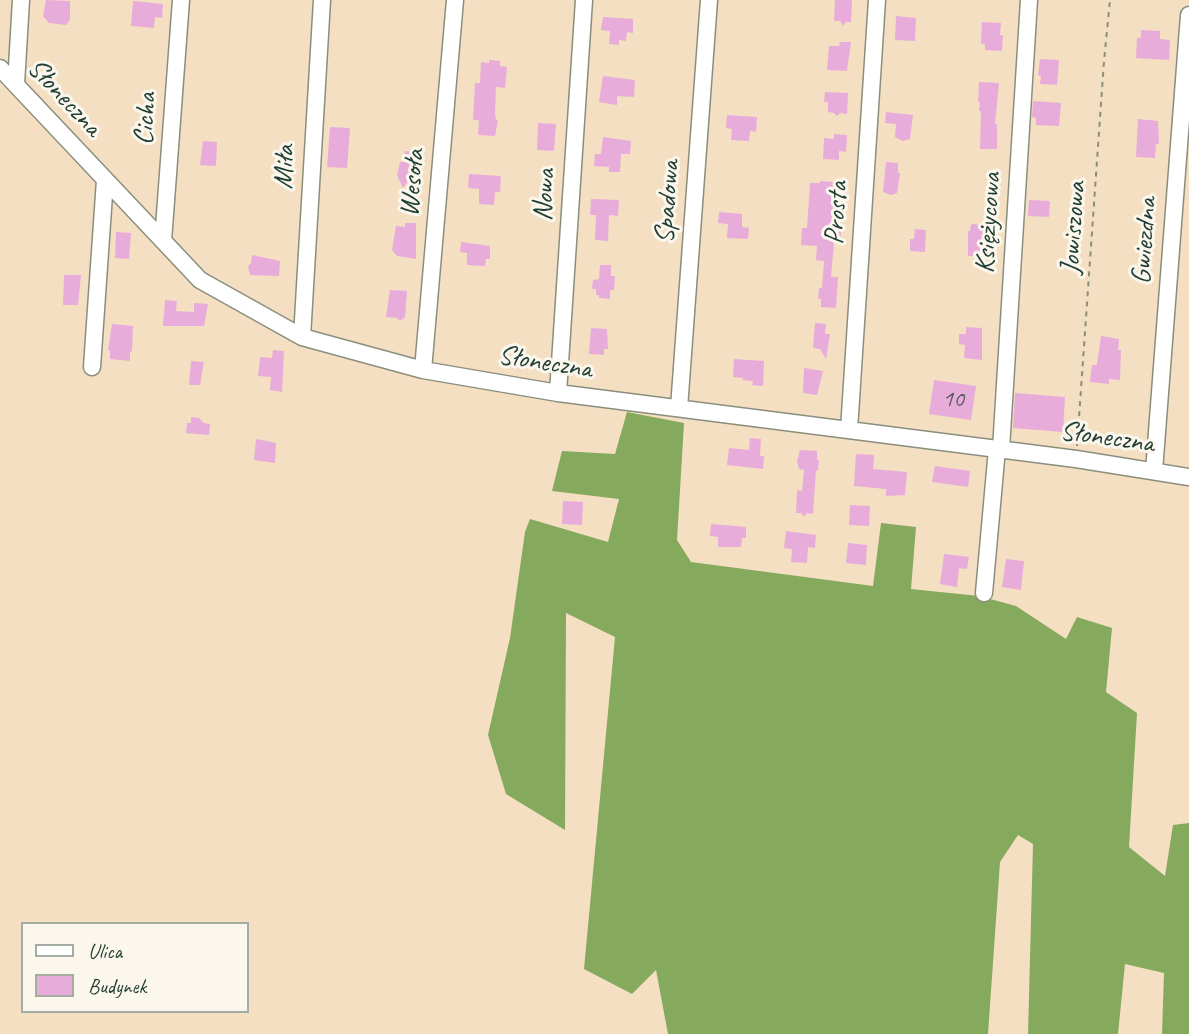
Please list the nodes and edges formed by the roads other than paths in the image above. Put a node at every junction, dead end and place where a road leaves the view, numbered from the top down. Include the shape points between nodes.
1 (21, 0) edge
2 (181, 0) edge
3 (321, 0) edge
4 (455, 0) edge
5 (584, 0) edge
6 (709, 0) edge
7 (877, 0) edge
8 (1029, 0) edge
9 (1189, 15) edge
10 (0, 68) edge
11 (16, 85) junction
12 (105, 180) junction
13 (163, 241) junction
14 (302, 337) junction
15 (92, 367) dead end
16 (424, 370) junction
17 (558, 393) junction
18 (679, 408) junction
19 (849, 430) junction
20 (999, 449) junction
21 (1154, 471) junction
22 (1189, 477) edge
23 (984, 593) dead end

1 - 11 street
2 - 13 street, Cicha
3 - 14 street, Miła
4 - 16 street, Wesoła
5 - 17 street, Nowa
6 - 18 street, Spadowa
7 - 19 street, Prosta
8 - 20 street, Księżycowa
9 - 21 street, Gwiezdna
10 - 11 street, Słoneczna
11 - 12 street, Słoneczna
12 - 13 street, Słoneczna
12 - 15 street
13 - 14 street, Słoneczna via 200,280
14 - 16 street, Słoneczna
16 - 17 street, Słoneczna
17 - 18 street, Słoneczna
18 - 19 street, Słoneczna
19 - 20 street, Słoneczna
20 - 21 street, Słoneczna
20 - 23 street, Księżycowa
21 - 22 street, Słoneczna

